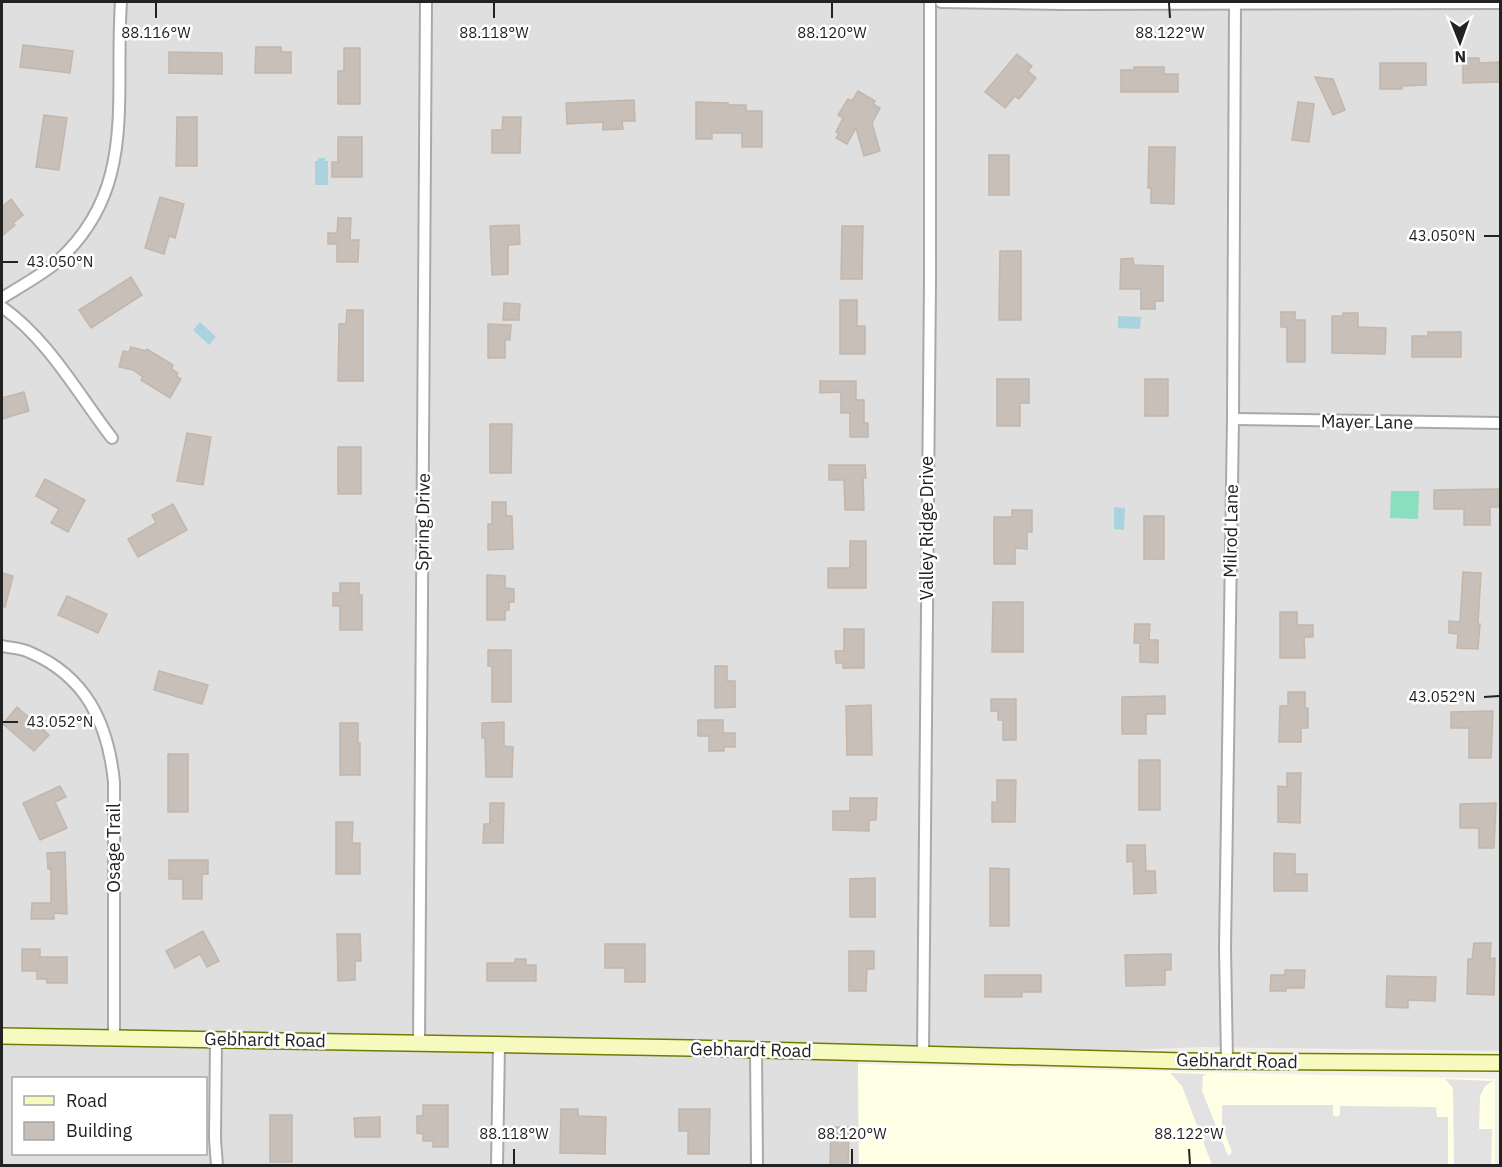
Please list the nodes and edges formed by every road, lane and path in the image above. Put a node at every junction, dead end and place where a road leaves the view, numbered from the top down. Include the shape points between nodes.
1 (121, 2) edge
2 (426, 2) edge
3 (930, 2) edge
4 (941, 2) edge
5 (1235, 3) edge
6 (1500, 3) edge
7 (2, 298) edge
8 (2, 307) edge
9 (1233, 419) junction
10 (1500, 423) edge
11 (112, 438) dead end
12 (2, 646) edge
13 (2, 1036) edge
14 (114, 1038) junction
15 (216, 1039) junction
16 (419, 1043) junction
17 (499, 1045) junction
18 (756, 1050) junction
19 (922, 1054) junction
20 (1227, 1060) junction
21 (1500, 1064) edge
22 (217, 1166) edge
23 (497, 1166) edge
24 (757, 1166) edge

1 - 7 street via 118,133 107,191 96,216 79,239 51,266
2 - 16 street, Spring Drive
3 - 19 street, Valley Ridge Drive
4 - 5 street
5 - 6 street
5 - 9 street, Milrod Lane
8 - 11 street via 18,318 39,342
9 - 10 street, Mayer Lane
9 - 20 street, Milrod Lane via 1225,948
12 - 14 street, Osage Trail via 27,651 64,673 81,691 106,733 115,820
13 - 14 street, Gebhardt Road
14 - 15 street, Gebhardt Road
15 - 16 street, Gebhardt Road
15 - 22 street
16 - 17 street, Gebhardt Road
17 - 18 street, Gebhardt Road
17 - 23 street
18 - 19 street, Gebhardt Road
18 - 24 street
19 - 20 street, Gebhardt Road
20 - 21 street, Gebhardt Road

